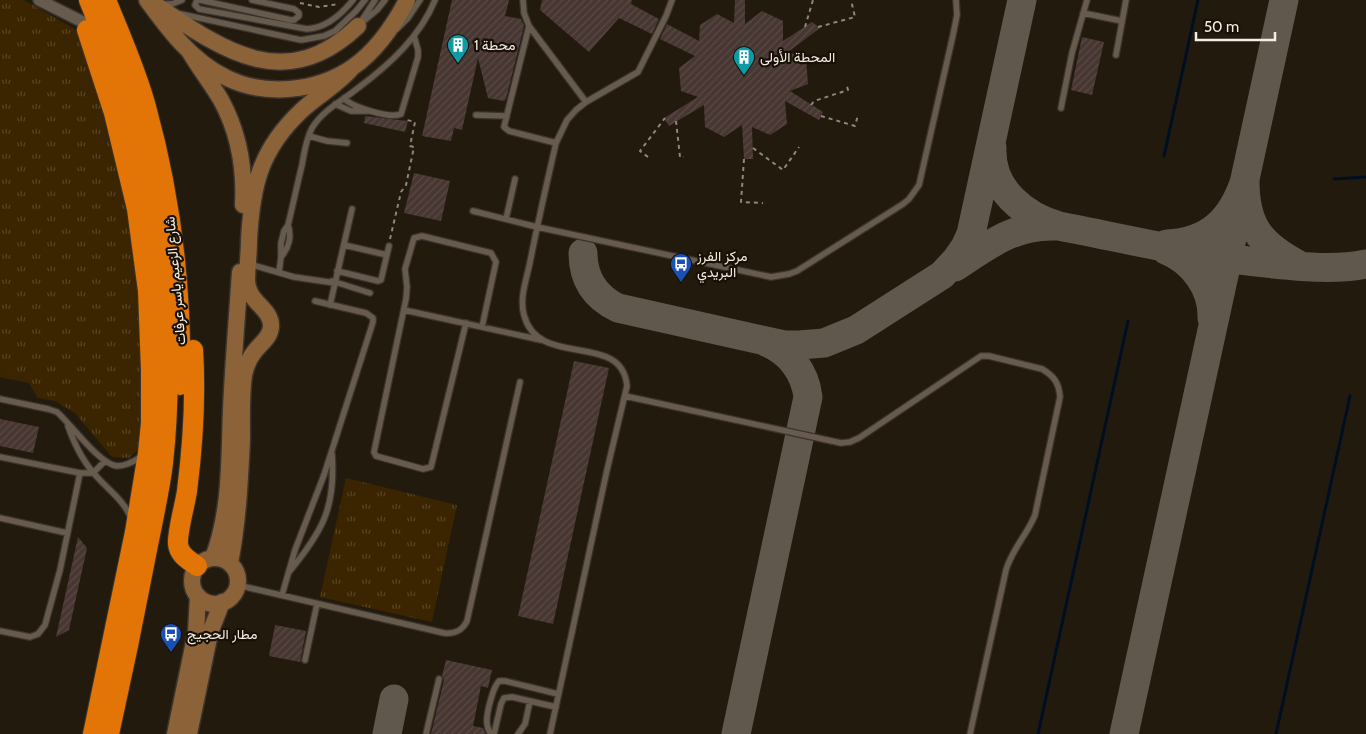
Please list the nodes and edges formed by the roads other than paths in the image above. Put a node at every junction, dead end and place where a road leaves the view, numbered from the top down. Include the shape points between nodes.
1 (39, 0) edge
2 (75, 0) edge
3 (89, 0) edge
4 (106, 0) edge
5 (120, 0) edge
6 (182, 0) edge
7 (200, 0) edge
8 (252, 0) edge
9 (365, 0) edge
10 (375, 0) edge
11 (385, 0) edge
12 (407, 0) edge
13 (420, 0) edge
14 (435, 0) edge
15 (523, 0) edge
16 (672, 0) edge
17 (956, 0) edge
18 (1087, 0) edge
19 (1126, 0) edge
20 (153, 3) edge
21 (351, 3) edge
22 (1083, 13) junction
23 (357, 19) junction
24 (1122, 21) junction
25 (85, 23) junction
26 (529, 26) junction
27 (414, 36) junction
28 (383, 38) junction
29 (189, 51) junction
30 (1116, 55) dead end
31 (353, 67) junction
32 (344, 98) junction
33 (586, 102) junction
34 (335, 104) junction
35 (1061, 108) dead end
36 (370, 111) junction
37 (476, 115) dead end
38 (507, 116) junction
39 (309, 136) junction
40 (347, 142) dead end
41 (556, 142) junction
42 (516, 179) dead end
43 (166, 197) junction
44 (352, 209) dead end
45 (473, 211) dead end
46 (506, 219) junction
47 (537, 227) junction
48 (344, 245) junction
49 (389, 246) road end
50 (387, 256) junction
51 (244, 263) junction
52 (338, 271) junction
53 (279, 272) junction
54 (334, 283) junction
55 (370, 293) dead end
56 (315, 301) dead end
57 (179, 302) junction
58 (330, 305) junction
59 (404, 310) junction
60 (466, 323) junction
61 (482, 327) junction
62 (541, 340) junction
63 (520, 382) dead end
64 (625, 396) junction
65 (0, 399) edge
66 (68, 426) junction
67 (332, 449) junction
68 (148, 453) junction
69 (0, 457) edge
70 (105, 461) junction
71 (235, 461) junction
72 (80, 473) junction
73 (93, 473) junction
74 (0, 518) edge
75 (135, 532) junction
76 (67, 533) junction
77 (205, 562) junction
78 (230, 563) junction
79 (288, 574) junction
80 (237, 585) junction
81 (282, 595) junction
82 (198, 596) junction
83 (222, 602) junction
84 (317, 604) junction
85 (0, 631) edge
86 (133, 657) junction
87 (305, 660) dead end
88 (438, 679) dead end
89 (558, 694) junction
90 (530, 701) junction
91 (556, 707) junction
92 (191, 731) edge
93 (94, 734) edge
94 (109, 734) edge
95 (123, 734) edge
96 (175, 734) edge
97 (426, 734) edge
98 (493, 734) edge
99 (518, 734) edge
100 (550, 734) edge
101 (970, 734) edge

1 - 25 street
2 - 25 highway
3 - 86 highway, شارع الزعيم ياسر عرفات via 120,86 143,169 160,269 166,330 163,462
4 - 43 highway, شارع الزعيم ياسر عرفات via 146,106
5 - 43 highway via 153,90 166,154
6 - 20 lane via 172,4
7 - 8 lane via 291,20 299,16 297,11
7 - 21 lane via 195,2 199,9 307,30 324,25
9 - 23 lane
10 - 23 lane
11 - 23 lane via 377,10
12 - 28 street
13 - 28 lane via 408,18
14 - 27 lane
15 - 26 lane
16 - 33 lane via 638,72
17 - 47 lane via 957,15 919,185 903,204 797,271 771,277
18 - 22 lane
19 - 24 lane
20 - 23 lane via 301,40 324,36
20 - 23 street via 226,49 264,61 281,62 315,56 338,43
20 - 29 street via 176,38
21 - 23 lane
22 - 24 lane
22 - 35 lane
24 - 30 lane
25 - 68 highway via 114,113 137,209 144,255 151,326
26 - 33 lane
26 - 38 lane
27 - 32 lane via 377,73
27 - 36 lane via 417,64 403,111 393,116
28 - 31 street
29 - 31 street via 224,77 261,88 300,88 318,84
29 - 51 street via 220,99 239,145 244,182
31 - 51 street via 292,120 266,157 253,196
32 - 34 lane
32 - 36 lane via 350,105
33 - 41 lane via 567,120
34 - 36 lane via 351,112
34 - 39 lane via 317,122
37 - 38 lane
38 - 41 lane via 506,130
39 - 40 lane via 328,142
39 - 53 lane via 288,224 288,245
41 - 47 lane
42 - 46 lane
43 - 57 highway, شارع الزعيم ياسر عرفات
44 - 48 lane
45 - 46 lane
46 - 47 lane
47 - 62 lane via 522,299 530,329
48 - 50 lane
48 - 52 lane
49 - 50 lane
50 - 52 lane via 378,281
51 - 53 lane
51 - 71 street via 234,361
51 - 71 street via 249,292 268,315 271,324 269,334 253,353 244,373
52 - 54 lane
53 - 54 lane
54 - 55 lane
54 - 58 lane
56 - 58 lane
57 - 77 highway via 192,336 194,380 189,475 178,544 185,557
57 - 86 highway, شارع الزعيم ياسر عرفات via 180,390 175,462 170,498
58 - 67 lane via 366,313 373,322
59 - 60 lane
59 - 60 lane via 374,452 380,458 423,469 432,464
59 - 61 lane via 406,264 414,238 422,236 486,251 495,257
60 - 61 lane
61 - 62 lane
62 - 64 lane via 607,356 615,361 626,377
63 - 84 lane via 467,620 461,630 444,633
64 - 89 lane
64 - 101 lane via 841,443 859,438 980,356 1042,368 1050,373 1056,380 1060,397 1035,515 1009,558
65 - 66 lane via 48,409 62,416
66 - 70 lane
66 - 73 lane via 78,451
67 - 79 lane
67 - 79 lane via 333,484 326,518 308,549
68 - 70 lane via 123,465
68 - 75 highway
69 - 72 lane
70 - 73 lane
71 - 77 street via 225,517
71 - 78 street via 238,511
72 - 73 lane
72 - 76 lane
73 - 75 lane via 124,504
74 - 76 lane
75 - 93 highway
76 - 85 lane via 48,620 42,629 34,637
77 - 78 street via 225,560
77 - 82 street via 192,576
78 - 80 street via 236,573
79 - 81 lane
80 - 81 lane
80 - 83 street via 232,596
81 - 84 lane
82 - 83 street via 210,603
82 - 96 street via 196,632
83 - 92 street via 210,633
84 - 87 lane
86 - 94 highway
86 - 95 highway
88 - 97 lane
89 - 91 lane
89 - 98 lane via 498,681 487,717
90 - 91 lane
90 - 98 lane via 504,698
90 - 99 lane via 525,724
91 - 100 lane

